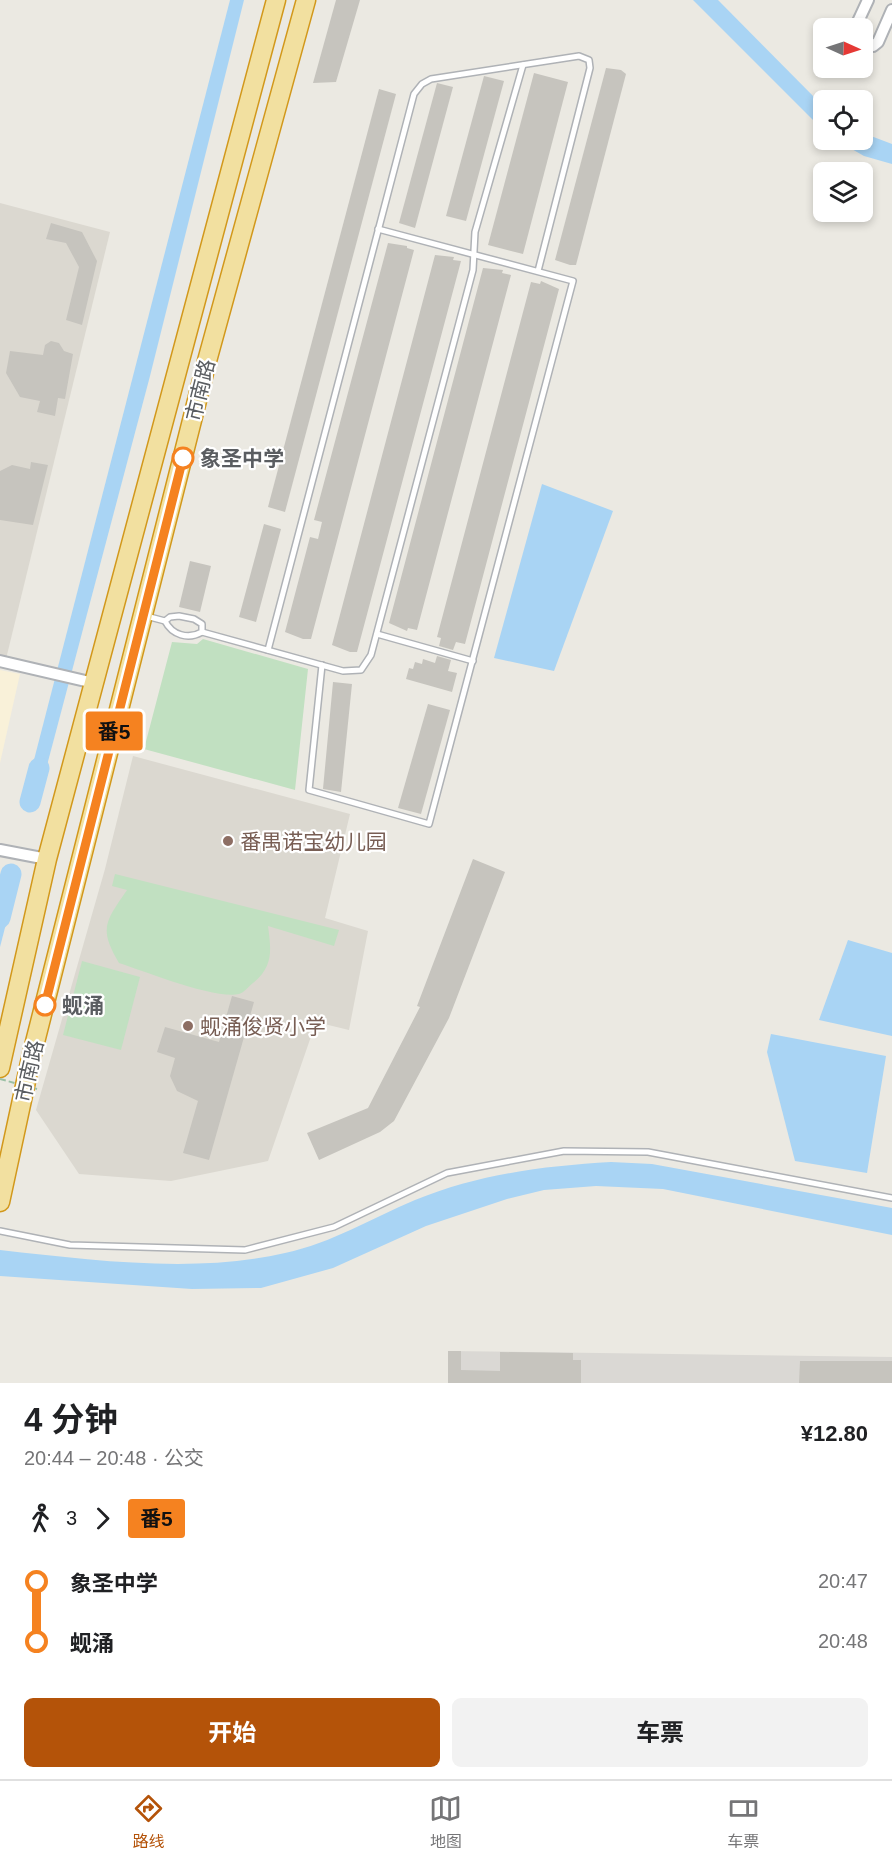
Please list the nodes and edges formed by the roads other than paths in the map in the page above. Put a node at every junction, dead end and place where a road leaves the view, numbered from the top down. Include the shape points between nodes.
1 (276, 0) edge
2 (306, 0) edge
3 (868, 0) edge
4 (892, 10) edge
5 (860, 18) edge
6 (873, 46) edge
7 (523, 65) junction
8 (378, 229) junction
9 (474, 254) junction
10 (538, 271) junction
11 (143, 616) junction
12 (165, 621) junction
13 (202, 632) junction
14 (377, 634) junction
15 (268, 650) junction
16 (0, 661) edge
17 (472, 661) junction
18 (322, 665) junction
19 (85, 680) junction
20 (0, 850) edge
21 (47, 859) junction
22 (0, 1068) edge
23 (892, 1198) edge
24 (0, 1202) edge
25 (0, 1232) edge

1 - 19 highway, 市南路
2 - 11 highway, 市南路 via 207,361
3 - 5 street
4 - 6 street
7 - 8 lane via 431,79 416,90
7 - 9 lane via 476,232
7 - 10 lane via 579,56 589,60 590,68
8 - 9 lane
8 - 15 lane
9 - 10 lane
9 - 14 lane
10 - 17 lane via 573,281
11 - 12 lane
11 - 24 highway, 市南路 via 34,1047
12 - 13 lane via 176,634 191,636
12 - 13 lane via 170,617 188,617 202,624
13 - 15 lane
14 - 17 lane
14 - 18 lane via 372,655 361,670 344,671
15 - 18 lane
16 - 19 street
17 - 18 lane via 429,824 309,790
19 - 21 highway, 市南路
20 - 21 street
21 - 22 highway, 市南路
23 - 25 lane via 648,1152 564,1151 447,1173 334,1227 245,1250 69,1245

